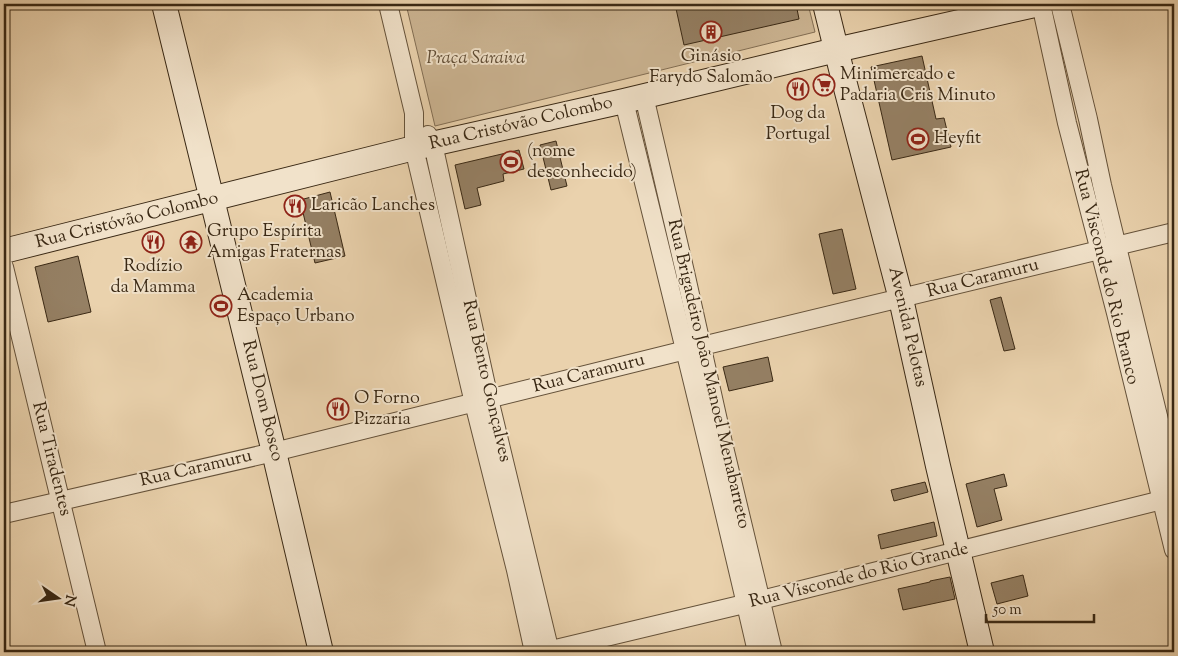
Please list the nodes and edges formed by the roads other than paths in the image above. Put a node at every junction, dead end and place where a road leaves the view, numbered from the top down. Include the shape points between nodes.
1 (164, 4) edge
2 (388, 4) edge
3 (825, 4) edge
4 (1040, 4) edge
5 (1060, 4) edge
6 (836, 50) junction
7 (634, 99) junction
8 (1088, 119) junction
9 (1067, 123) junction
10 (423, 146) junction
11 (1102, 185) junction
12 (1084, 190) junction
13 (212, 200) junction
14 (1174, 232) edge
15 (1117, 246) junction
16 (1100, 250) junction
17 (4, 251) edge
18 (4, 266) edge
19 (685, 272) junction
20 (667, 276) junction
21 (901, 299) junction
22 (1124, 311) junction
23 (694, 348) junction
24 (481, 401) junction
25 (1150, 418) junction
26 (274, 452) junction
27 (1174, 482) edge
28 (1168, 499) edge
29 (61, 500) junction
30 (4, 514) edge
31 (1174, 550) edge
32 (958, 552) junction
33 (753, 602) junction
34 (97, 652) edge
35 (321, 652) edge
36 (544, 652) edge
37 (757, 652) edge
38 (773, 652) edge
39 (982, 652) edge

1 - 13 street, Rua Dom Bosco
2 - 10 street, Rua Bento Gonçalves
3 - 6 street, Avenida Pelotas
4 - 6 street, Rua Cristóvão Colombo
4 - 9 street, Rua Visconde do Rio Branco
5 - 8 street, Rua Visconde do Rio Branco
6 - 7 street, Rua Cristóvão Colombo
6 - 21 street, Avenida Pelotas
7 - 10 street, Rua Cristóvão Colombo
7 - 19 street, Rua Brigadeiro João Manoel Menabarreto
7 - 20 street, Rua Brigadeiro João Manoel Menabarreto
8 - 9 street
8 - 11 street, Rua Visconde do Rio Branco
9 - 12 street, Rua Visconde do Rio Branco
10 - 13 street, Rua Cristóvão Colombo
10 - 24 street, Rua Bento Gonçalves
11 - 12 street
11 - 15 street, Rua Visconde do Rio Branco
12 - 16 street, Rua Visconde do Rio Branco
13 - 17 street, Rua Cristóvão Colombo
13 - 26 street, Rua Dom Bosco
14 - 15 street, Rua Caramuru
15 - 16 street, Rua Caramuru
15 - 22 street, Rua Visconde do Rio Branco
16 - 21 street, Rua Caramuru
16 - 22 street, Rua Visconde do Rio Branco
18 - 29 street, Rua Tiradentes
19 - 20 street
19 - 23 street, Rua Brigadeiro João Manoel Menabarreto
20 - 23 street, Rua Brigadeiro João Manoel Menabarreto
21 - 23 street, Rua Caramuru
21 - 32 street, Avenida Pelotas
22 - 25 street, Rua Visconde do Rio Branco
23 - 24 street, Rua Caramuru
23 - 33 street, Rua Brigadeiro João Manoel Menabarreto
24 - 26 street, Rua Caramuru
24 - 36 street, Rua Bento Gonçalves
25 - 27 street, Rua Visconde do Rio Branco
25 - 28 street, Rua Visconde do Rio Branco
26 - 29 street, Rua Caramuru
26 - 35 street, Rua Dom Bosco
28 - 31 street, Rua Visconde do Rio Branco
28 - 32 street, Rua Visconde do Rio Grande
29 - 30 street, Rua Caramuru
29 - 34 street, Rua Tiradentes
32 - 33 street, Rua Visconde do Rio Grande
32 - 39 street, Avenida Pelotas
33 - 36 street, Rua Visconde do Rio Grande
33 - 37 street, Rua Brigadeiro João Manoel Menabarreto
33 - 38 street, Rua Brigadeiro João Manoel Menabarreto

